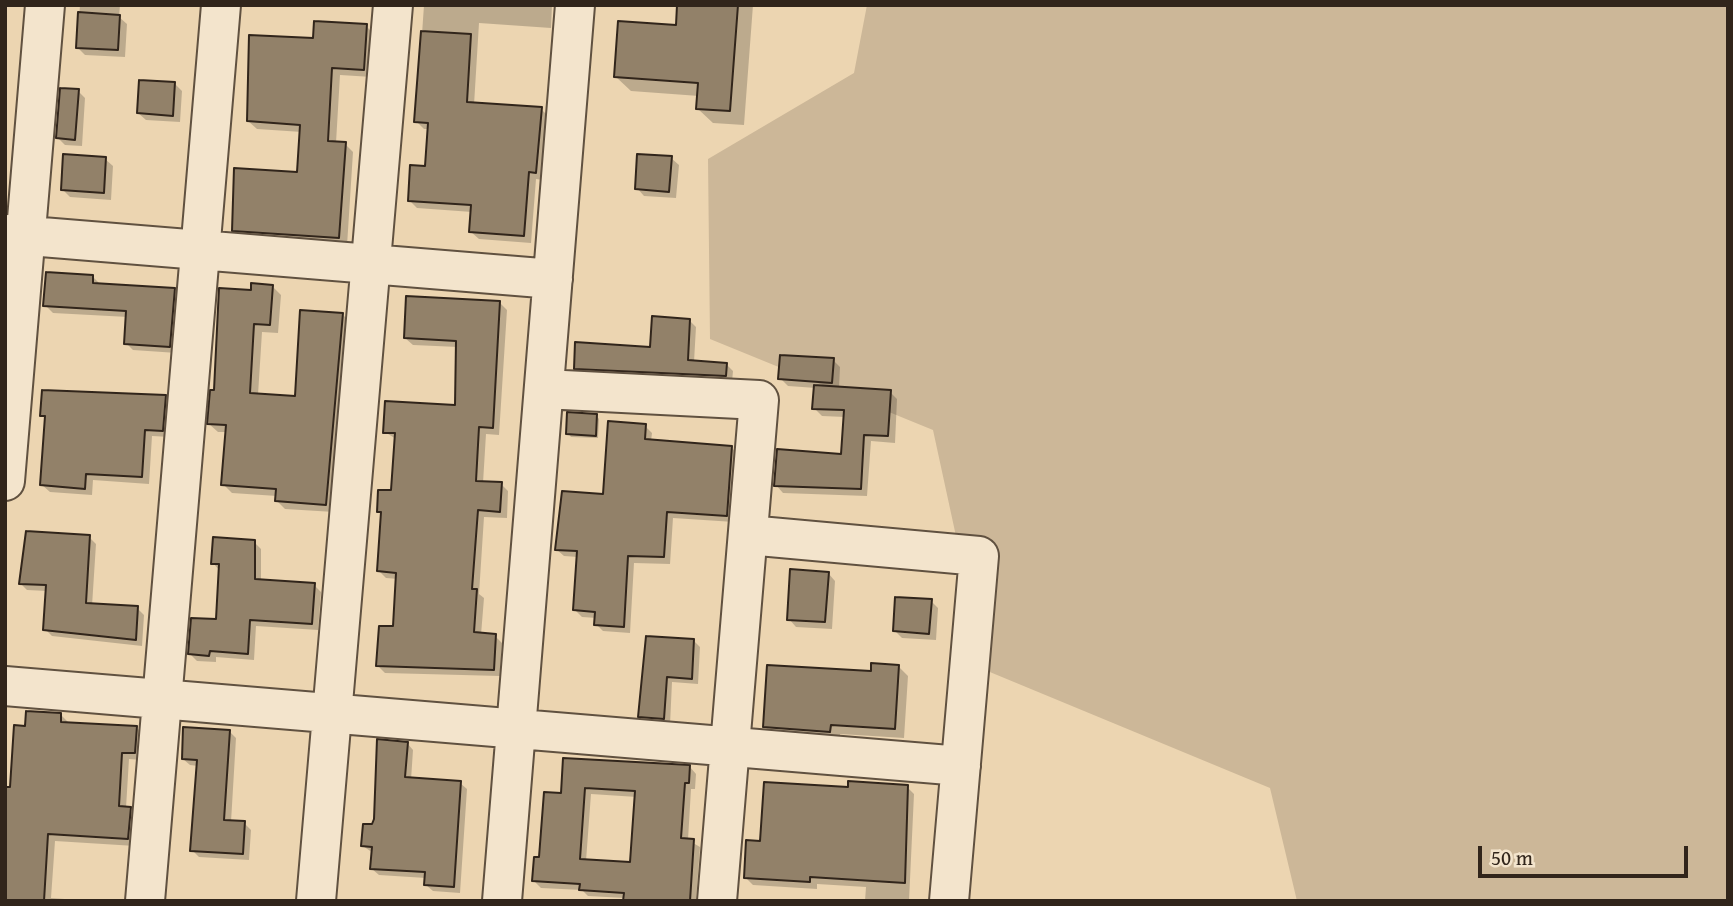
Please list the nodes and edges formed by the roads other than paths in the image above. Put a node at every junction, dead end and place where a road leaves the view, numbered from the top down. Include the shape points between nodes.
1 (45, 5) edge
2 (221, 5) edge
3 (393, 5) edge
4 (575, 5) edge
5 (16, 235) edge
6 (200, 251) junction
7 (371, 264) junction
8 (553, 279) junction
9 (544, 389) junction
10 (5, 481) edge
11 (748, 535) junction
12 (5, 686) edge
13 (162, 699) junction
14 (332, 713) junction
15 (516, 729) junction
16 (730, 747) junction
17 (961, 766) junction
18 (145, 901) edge
19 (316, 901) edge
20 (502, 901) edge
21 (717, 901) edge
22 (949, 901) edge

1 - 5 street
2 - 6 street
3 - 7 street
4 - 8 street
5 - 6 street
5 - 10 street
6 - 7 street
6 - 13 street
7 - 8 street
7 - 14 street
8 - 9 street
9 - 11 street via 759,400
9 - 15 street
11 - 16 street
11 - 17 street via 979,556
12 - 13 street
13 - 14 street
13 - 18 street
14 - 15 street
14 - 19 street
15 - 16 street
15 - 20 street
16 - 17 street
16 - 21 street
17 - 22 street

